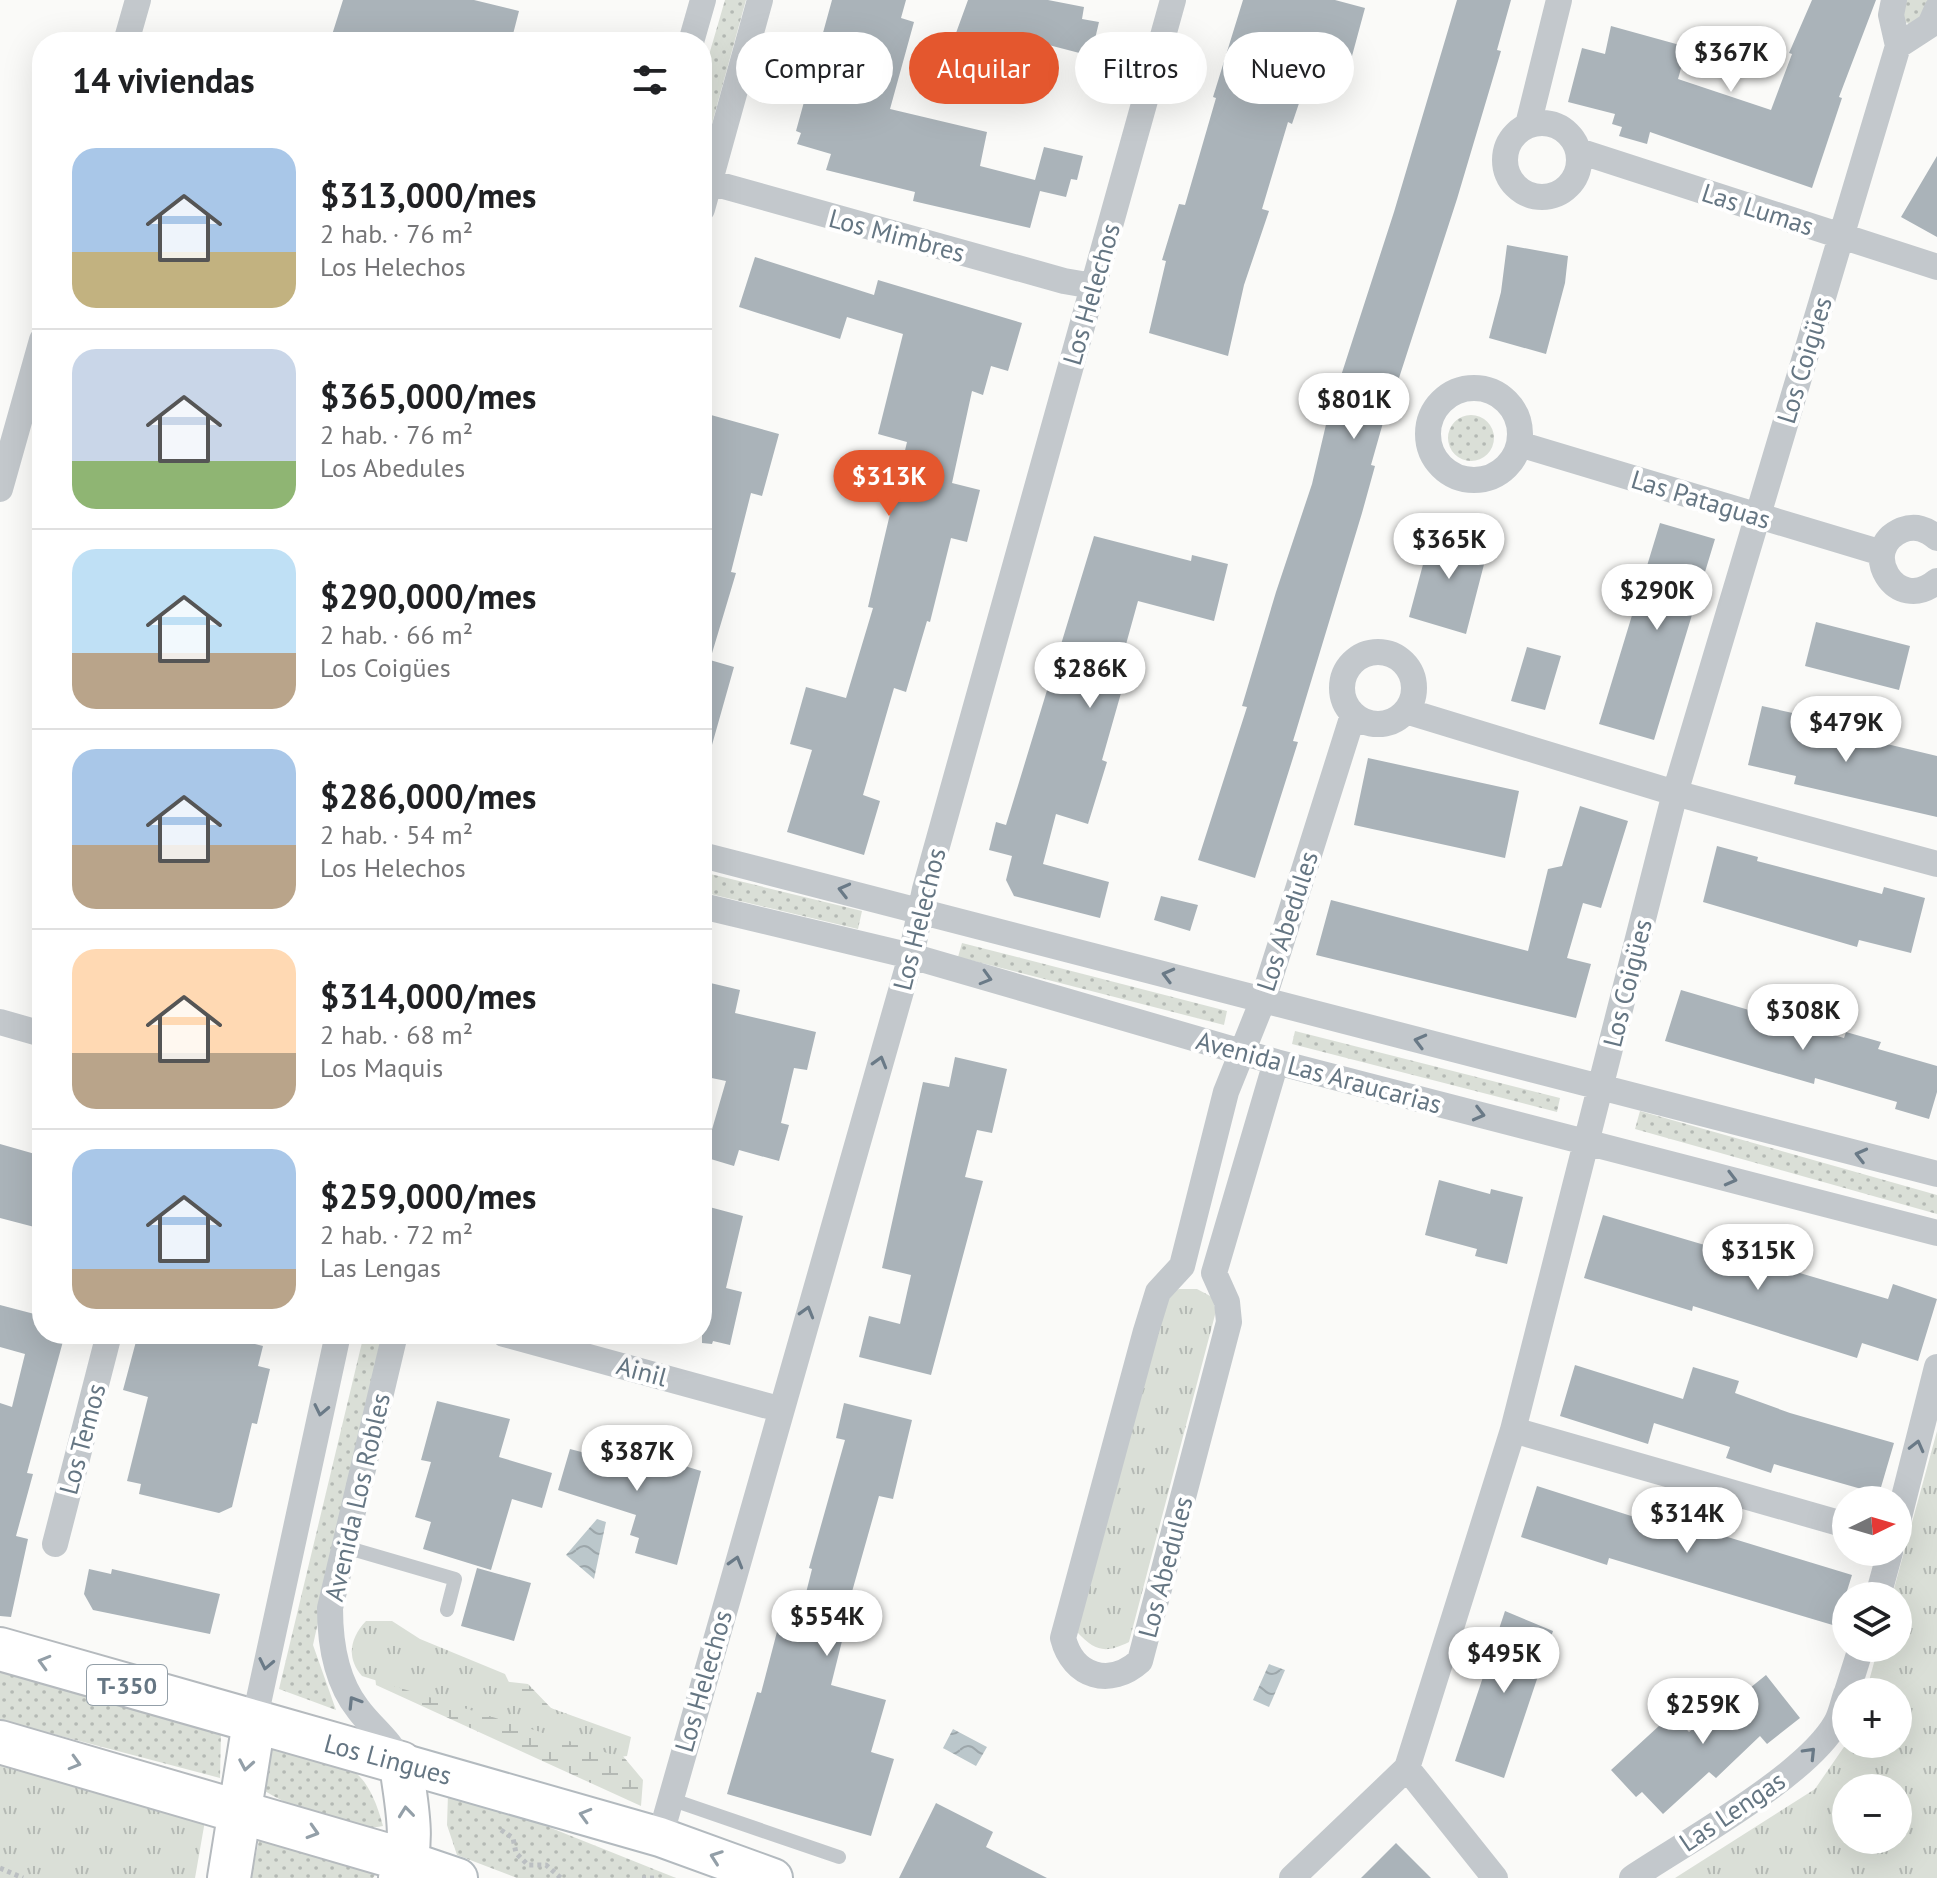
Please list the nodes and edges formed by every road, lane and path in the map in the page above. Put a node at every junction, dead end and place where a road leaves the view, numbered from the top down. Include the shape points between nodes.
1 (138, 0) edge
2 (703, 0) edge
3 (760, 0) edge
4 (1173, 0) edge
5 (1559, 0) edge
6 (1894, 0) edge
7 (1937, 9) edge
8 (129, 32) edge
9 (694, 32) edge
10 (1898, 46) junction
11 (1528, 125) junction
12 (1579, 151) junction
13 (712, 162) edge
14 (712, 184) edge
15 (1841, 236) junction
16 (1937, 267) edge
17 (1093, 286) junction
18 (32, 375) edge
19 (1519, 444) dead end
20 (0, 489) edge
21 (1758, 516) junction
22 (1937, 538) edge
23 (1882, 553) junction
24 (1937, 581) edge
25 (1406, 711) junction
26 (1353, 715) junction
27 (1675, 793) junction
28 (712, 857) edge
29 (1937, 864) edge
30 (712, 908) edge
31 (919, 909) junction
32 (911, 956) junction
33 (1263, 1000) junction
34 (0, 1022) edge
35 (32, 1031) edge
36 (1240, 1052) junction
37 (1276, 1062) junction
38 (1600, 1088) junction
39 (1587, 1142) junction
40 (1937, 1174) edge
41 (1937, 1233) edge
42 (1182, 1266) junction
43 (1214, 1273) junction
44 (106, 1344) edge
45 (336, 1344) edge
46 (393, 1344) edge
47 (541, 1344) edge
48 (1937, 1367) edge
49 (779, 1409) junction
50 (1513, 1430) junction
51 (1907, 1486) edge
52 (1832, 1521) edge
53 (55, 1544) dead end
54 (345, 1547) junction
55 (447, 1610) dead end
56 (0, 1649) edge
57 (254, 1722) junction
58 (1832, 1728) edge
59 (0, 1742) edge
60 (401, 1763) junction
61 (1407, 1768) junction
62 (670, 1799) junction
63 (239, 1809) junction
64 (660, 1837) junction
65 (839, 1857) dead end
66 (0, 1868) edge
67 (404, 1870) edge
68 (23, 1878) edge
69 (229, 1878) edge
70 (458, 1878) edge
71 (642, 1878) edge
72 (656, 1878) edge
73 (773, 1878) edge
74 (1292, 1878) edge
75 (1495, 1878) edge
76 (1632, 1878) edge

1 - 8 street
2 - 9 street
3 - 13 street
4 - 17 street, Los Helechos
5 - 11 street
6 - 10 street, Los Coigües via 1891,15
7 - 10 street via 1930,25
10 - 15 street, Los Coigües
11 - 12 street, Las Lumas via 1541,122 1565,130
11 - 12 street via 1506,151 1508,174 1524,192 1547,197 1569,187 1580,164
12 - 15 street, Las Lumas
14 - 17 street, Los Mimbres
15 - 16 street, Las Lumas
15 - 21 street, Los Coigües
17 - 31 street, Los Helechos
18 - 20 street
19 - 21 street, Las Pataguas
21 - 23 street, Las Pataguas
21 - 27 street, Los Coigües
22 - 23 street via 1908,528 1894,534
23 - 24 street via 1884,573 1898,588 1914,592
25 - 26 street via 1380,724
25 - 26 street via 1413,694 1411,675 1392,655 1373,652 1356,660 1345,675 1342,693
25 - 27 street
26 - 33 street, Los Abedules
27 - 29 street
27 - 38 street, Los Coigües
31 -> 28 street, Avenida Las Araucarias
30 - 32 street, Avenida Las Araucarias
31 - 32 street, Los Helechos
33 -> 31 street, Avenida Las Araucarias
32 -> 36 street, Avenida Las Araucarias
49 -> 32 street, Los Helechos
33 - 36 street, Los Abedules
38 -> 33 street, Avenida Las Araucarias
34 - 35 street
36 - 37 street, Avenida Las Araucarias
36 - 42 street, Los Abedules
37 -> 39 street, Avenida Las Araucarias
37 - 43 street
38 - 39 street, Los Coigües
40 -> 38 street, Avenida Las Araucarias
39 -> 41 street, Avenida Las Araucarias
39 - 50 street, Los Coigües
42 - 43 street
42 - 43 street, Los Abedules via 1158,1292 1063,1638 1072,1661 1093,1675 1119,1675 1140,1661 1229,1322
44 - 53 street, Los Temos
45 -> 57 street, Avenida Los Robles
46 - 54 street, Avenida Los Robles
47 - 49 street, Ainil
51 -> 48 street
62 -> 49 street, Los Helechos
50 - 52 street
50 - 61 street, Los Coigües
54 - 55 lane via 455,1579
60 -> 54 street, Avenida Los Robles via 386,1737 349,1696 334,1653 330,1608
57 -> 56 main road, Los Lingues / T-350
57 - 60 main road, Los Lingues / T-350
57 -> 63 main road, Avenida Los Robles
76 -> 58 street, Las Lengas via 1783,1778
59 -> 63 main road
64 -> 60 main road, Los Lingues
67 -> 60 main road, Avenida Los Robles
61 - 74 street, Los Coigües
61 - 75 street
62 - 64 street, Los Helechos
62 - 65 lane
63 -> 67 main road
63 - 69 main road, Avenida Los Robles
73 -> 64 main road, Los Lingues
66 - 68 path
67 - 70 main road
71 - 72 path

